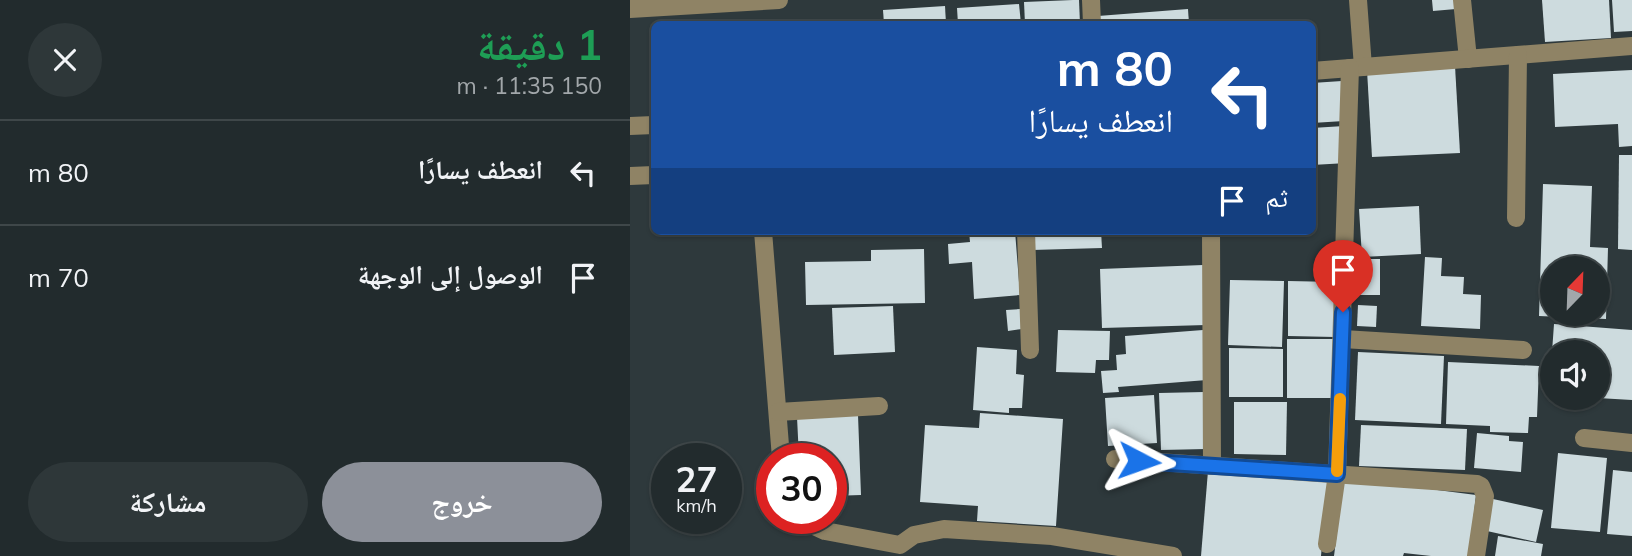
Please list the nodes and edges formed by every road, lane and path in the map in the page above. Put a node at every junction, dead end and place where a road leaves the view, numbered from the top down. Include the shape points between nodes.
1 (779, 0) edge
2 (1091, 0) edge
3 (1358, 0) edge
4 (1462, 0) edge
5 (630, 9) edge
6 (1092, 21) edge
7 (1632, 46) edge
8 (1518, 55) junction
9 (1468, 60) junction
10 (1356, 68) junction
11 (1316, 71) edge
12 (651, 125) edge
13 (630, 126) edge
14 (651, 175) edge
15 (630, 176) edge
16 (1516, 218) dead end
17 (763, 235) edge
18 (1026, 235) edge
19 (1211, 235) edge
20 (1343, 339) junction
21 (1030, 350) dead end
22 (1523, 350) dead end
23 (879, 406) dead end
24 (778, 412) junction
25 (1584, 438) dead end
26 (780, 443) edge
27 (1632, 443) edge
28 (1115, 460) dead end
29 (1212, 466) junction
30 (1337, 474) junction
31 (837, 534) edge
32 (1327, 544) dead end
33 (899, 550) edge
34 (1173, 556) edge
35 (1476, 556) edge

1 - 5 street
2 - 6 street
3 - 10 street
4 - 9 street
7 - 8 street
8 - 9 street
8 - 16 street
9 - 10 street
10 - 11 street
10 - 20 street
12 - 13 street
14 - 15 street
17 - 24 street
18 - 21 street
19 - 29 street
20 - 22 street
20 - 30 street
23 - 24 street
24 - 26 street
25 - 27 street
28 - 29 street
29 - 30 street
30 - 32 street
30 - 35 street via 1481,486 1485,496
31 - 33 street
33 - 34 street via 914,536 944,529 1052,536

